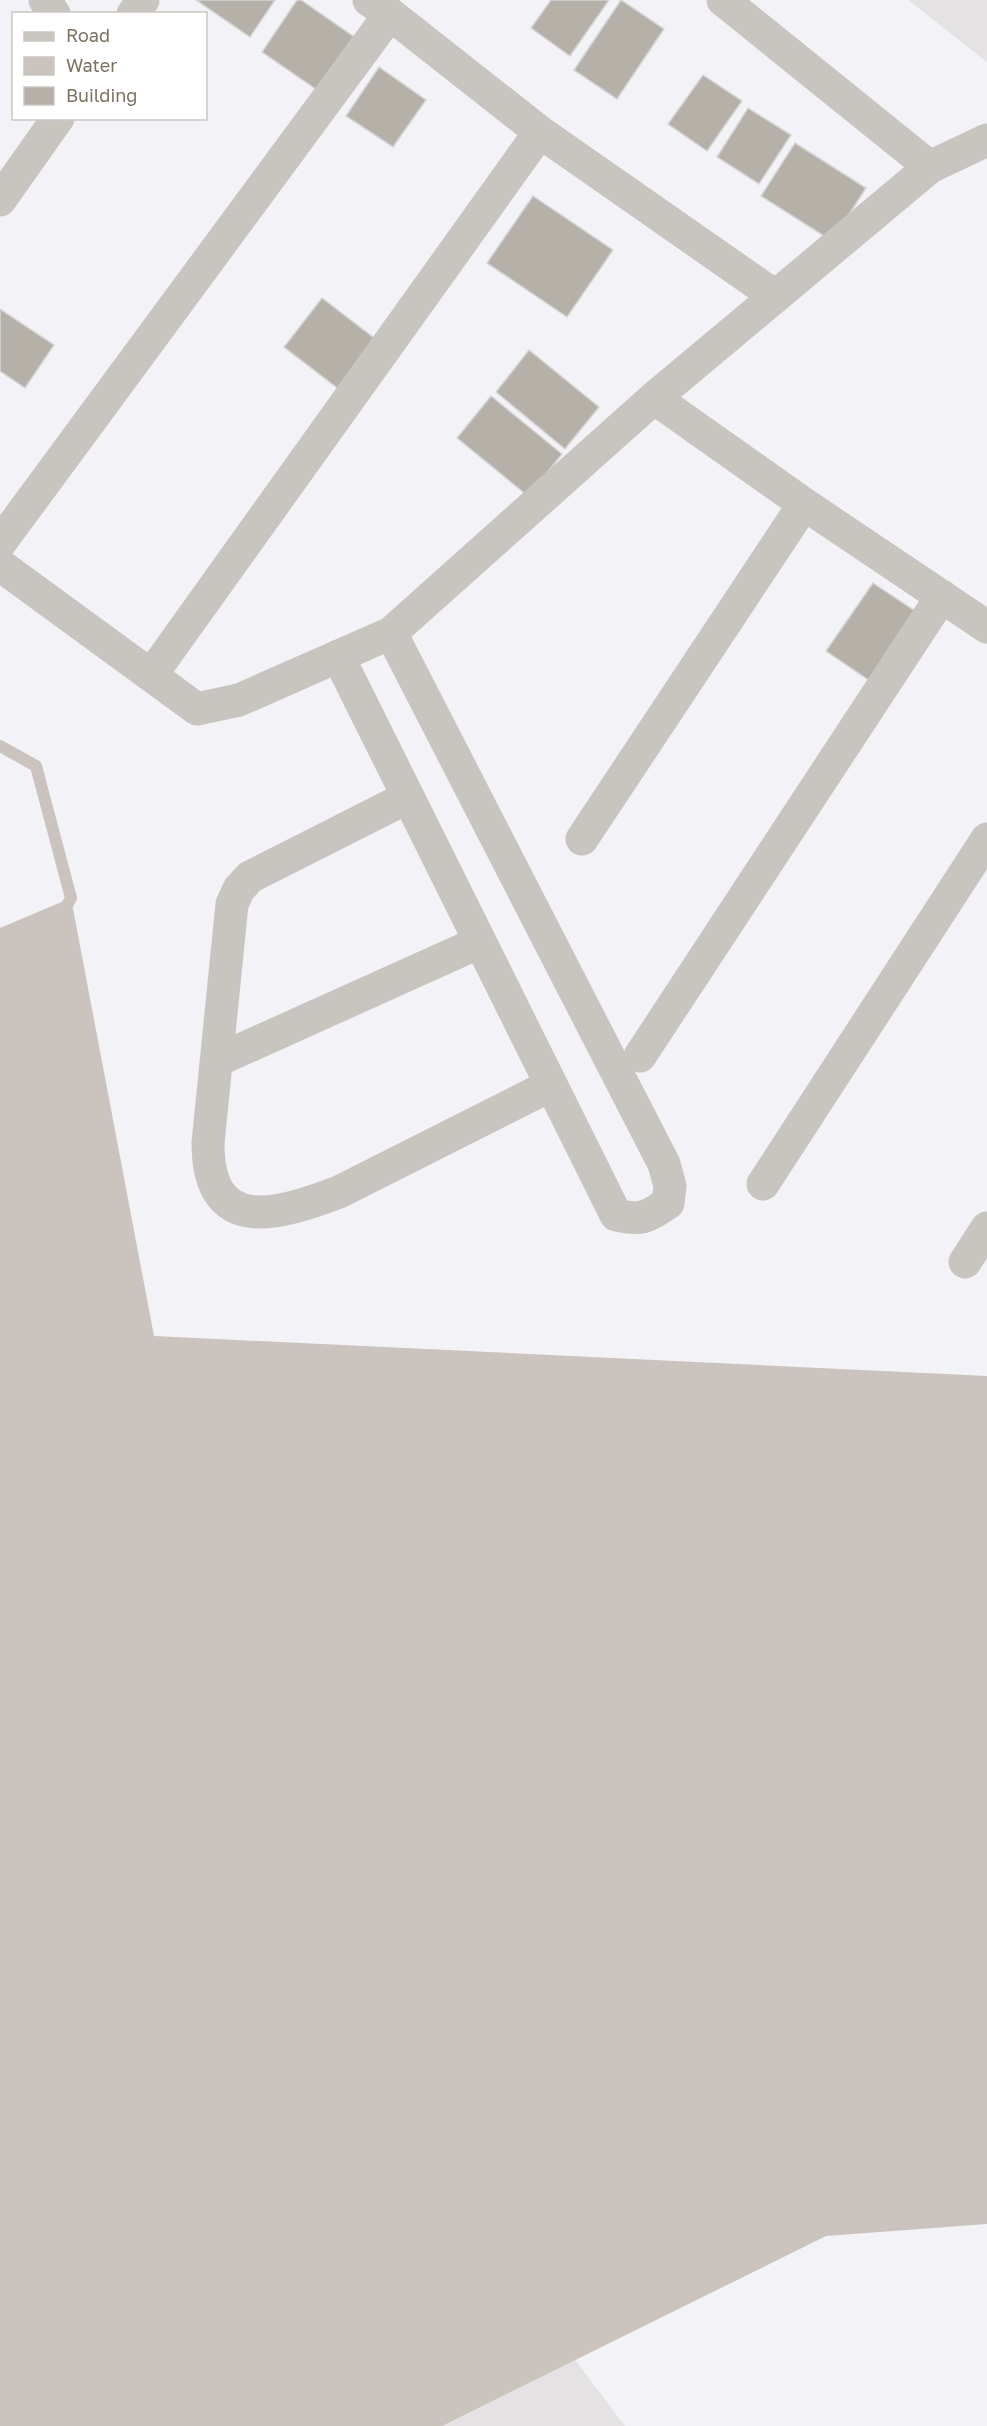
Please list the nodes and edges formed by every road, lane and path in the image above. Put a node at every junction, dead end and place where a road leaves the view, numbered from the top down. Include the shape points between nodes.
1 (723, 0) edge
2 (380, 7) edge
3 (57, 120) edge
4 (540, 132) junction
5 (987, 140) edge
6 (930, 167) junction
7 (0, 200) edge
8 (775, 296) junction
9 (654, 398) junction
10 (804, 504) junction
11 (0, 543) edge
12 (0, 565) edge
13 (942, 596) junction
14 (987, 627) edge
15 (391, 633) junction
16 (338, 656) junction
17 (152, 674) junction
18 (408, 797) junction
19 (582, 839) dead end
20 (987, 839) edge
21 (480, 942) junction
22 (640, 1056) dead end
23 (216, 1061) junction
24 (551, 1085) junction
25 (763, 1184) dead end
26 (987, 1228) edge
27 (965, 1262) dead end

1 - 6 street
2 - 4 street
2 - 11 street
3 - 7 street
4 - 8 street
4 - 17 street
5 - 6 street
6 - 8 street
8 - 9 street
9 - 10 street
9 - 15 street
10 - 13 street
10 - 19 street
12 - 17 street
13 - 14 street
13 - 22 street
15 - 16 street
15 - 24 street via 664,1164 670,1186 668,1203 647,1217 616,1215
16 - 17 street via 239,700 197,709
16 - 18 street
18 - 21 street
18 - 23 street via 250,877 239,889 232,904
20 - 25 street
21 - 23 street
21 - 24 street
23 - 24 street via 208,1143 210,1178 218,1192 235,1207 250,1213 290,1208 339,1192
26 - 27 street

